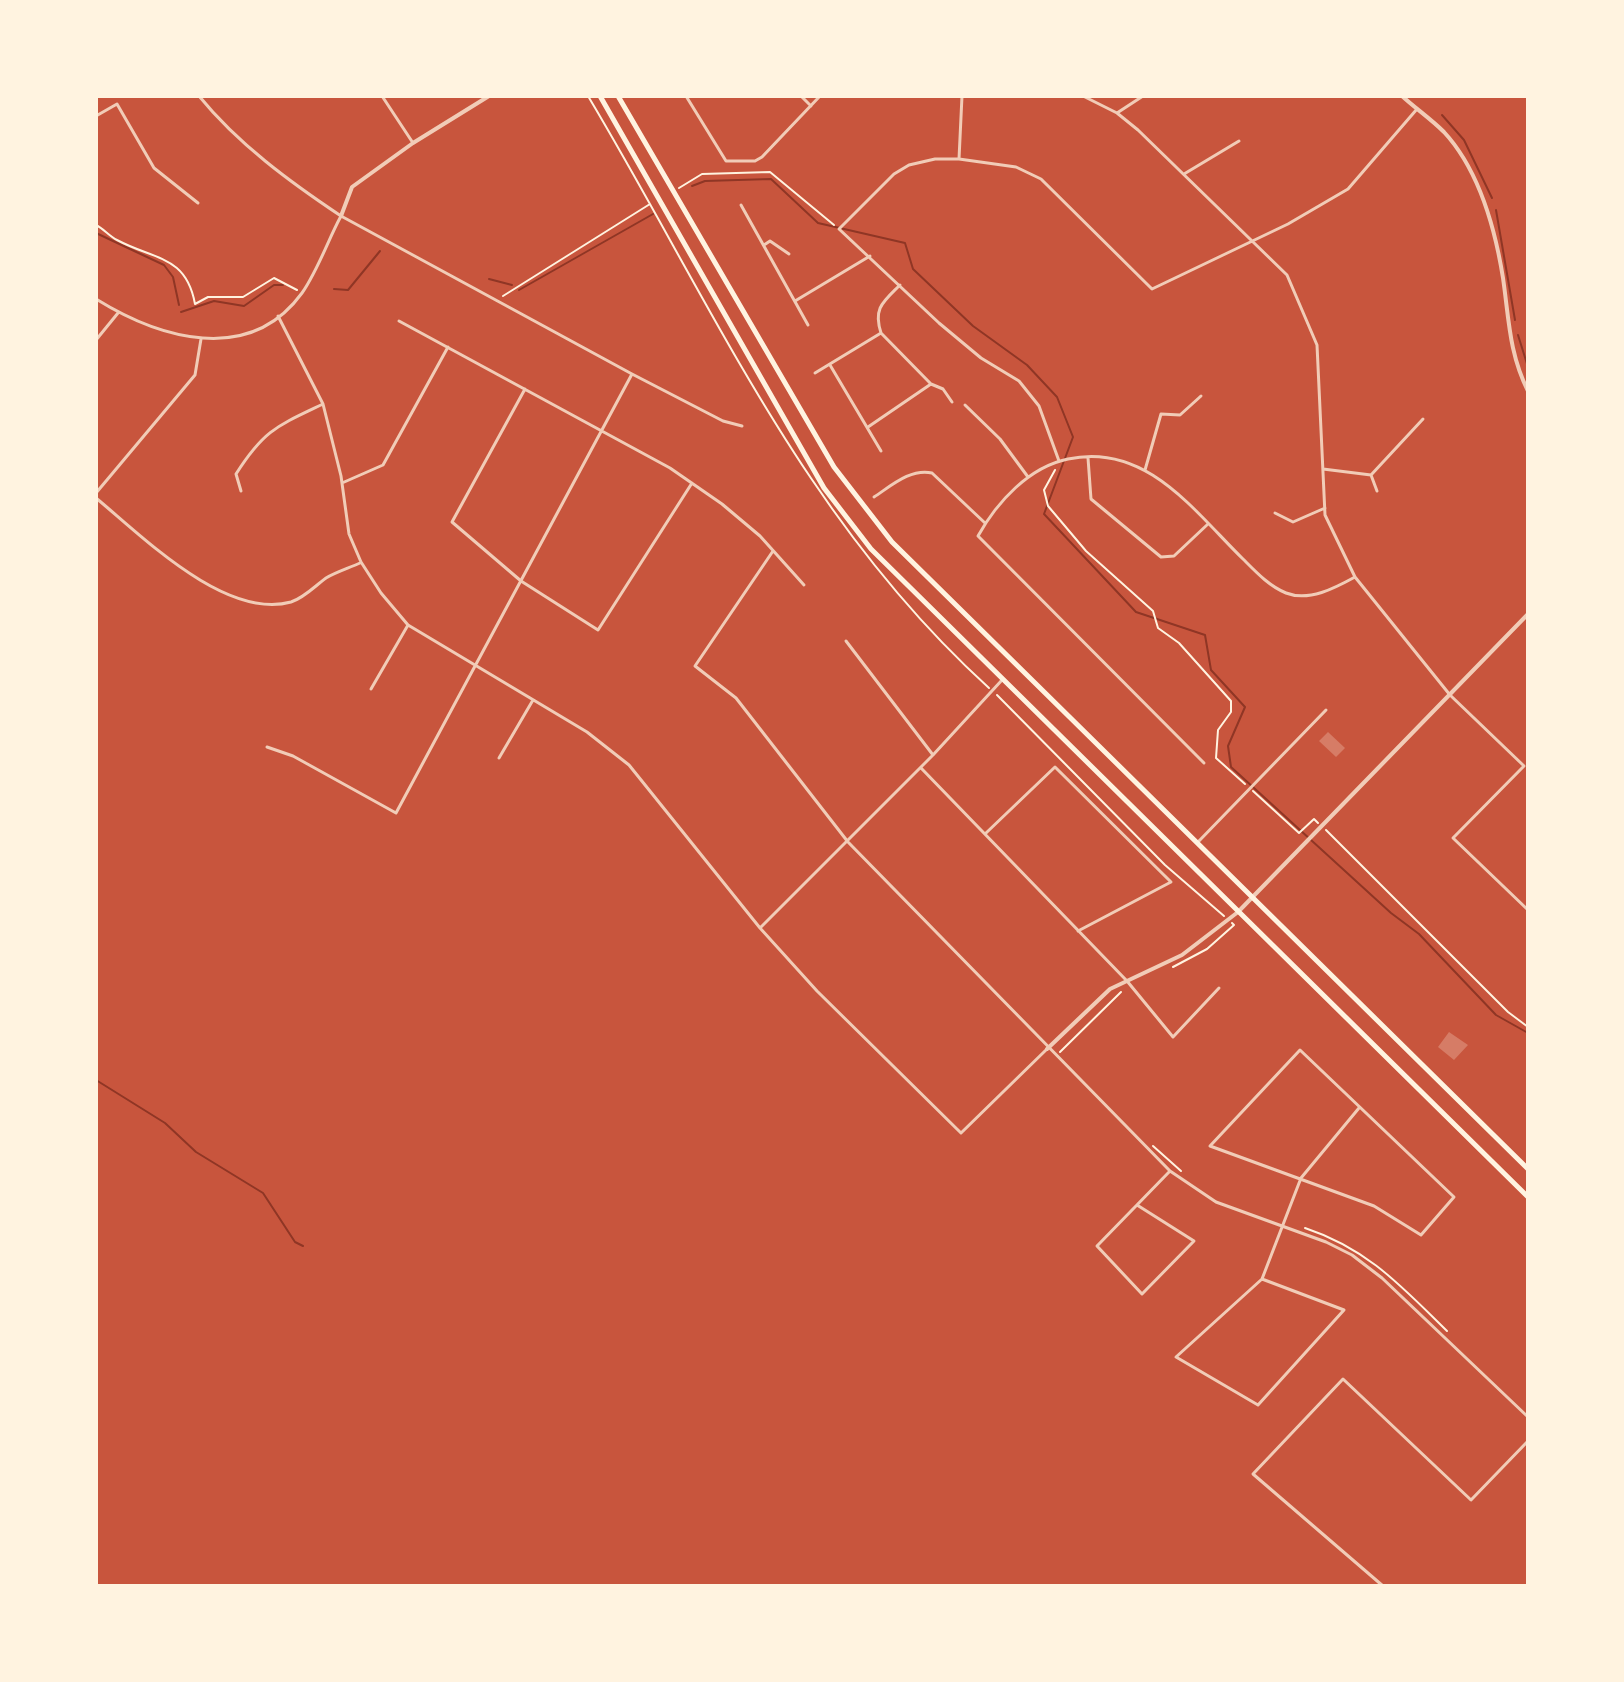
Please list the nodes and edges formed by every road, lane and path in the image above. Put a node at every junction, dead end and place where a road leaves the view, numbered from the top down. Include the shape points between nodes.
1 (199, 96) edge
2 (382, 96) edge
3 (489, 96) edge
4 (600, 96) edge
5 (618, 96) edge
6 (686, 96) edge
7 (801, 96) edge
8 (820, 96) edge
9 (962, 96) edge
10 (1083, 96) edge
11 (1143, 96) edge
12 (1402, 96) edge
13 (811, 106) junction
14 (1417, 109) junction
15 (1117, 113) junction
16 (96, 116) edge
17 (1239, 141) dead end
18 (413, 143) junction
19 (959, 159) junction
20 (1182, 174) junction
21 (198, 203) dead end
22 (741, 205) dead end
23 (341, 216) junction
24 (96, 225) edge
25 (1252, 240) junction
26 (764, 245) junction
27 (789, 254) dead end
28 (870, 256) junction
29 (900, 285) junction
30 (301, 293) junction
31 (96, 299) edge
32 (795, 301) junction
33 (118, 313) junction
34 (278, 316) junction
35 (399, 321) dead end
36 (808, 325) dead end
37 (881, 333) junction
38 (201, 339) junction
39 (96, 340) edge
40 (448, 347) junction
41 (830, 364) junction
42 (815, 373) dead end
43 (632, 374) junction
44 (931, 384) junction
45 (525, 389) junction
46 (1528, 391) edge
47 (1201, 396) dead end
48 (952, 402) dead end
49 (323, 404) junction
50 (965, 405) dead end
51 (1423, 419) dead end
52 (742, 426) dead end
53 (868, 427) junction
54 (601, 431) junction
55 (881, 451) dead end
56 (1088, 456) junction
57 (1059, 461) junction
58 (1323, 469) junction
59 (1145, 470) junction
60 (1371, 475) junction
61 (1028, 477) junction
62 (342, 483) junction
63 (692, 483) junction
64 (241, 491) dead end
65 (1377, 491) dead end
66 (96, 496) edge
67 (874, 497) dead end
68 (1325, 508) junction
69 (1275, 513) dead end
70 (985, 523) junction
71 (1208, 524) junction
72 (773, 551) junction
73 (361, 562) junction
74 (1355, 577) junction
75 (521, 581) junction
76 (804, 585) dead end
77 (1528, 614) edge
78 (408, 625) junction
79 (846, 641) dead end
80 (475, 665) junction
81 (1002, 680) junction
82 (371, 689) dead end
83 (1450, 695) junction
84 (533, 700) junction
85 (1326, 710) dead end
86 (267, 747) dead end
87 (933, 755) junction
88 (499, 758) dead end
89 (1204, 763) dead end
90 (921, 768) junction
91 (1250, 789) junction
92 (1321, 826) junction
93 (985, 834) junction
94 (848, 842) junction
95 (1196, 844) junction
96 (1250, 898) junction
97 (1528, 910) edge
98 (1238, 912) junction
99 (1234, 925) dead end
100 (760, 928) junction
101 (1078, 931) junction
102 (1170, 968) dead end
103 (1129, 983) junction
104 (1219, 988) dead end
105 (1528, 1027) edge
106 (1047, 1049) junction
107 (1055, 1057) junction
108 (1359, 1108) junction
109 (1146, 1147) junction
110 (1528, 1169) edge
111 (1170, 1171) junction
112 (1189, 1178) dead end
113 (1301, 1178) junction
114 (1528, 1197) edge
115 (1137, 1205) junction
116 (1282, 1223) junction
117 (1262, 1279) junction
118 (1449, 1333) dead end
119 (1528, 1417) edge
120 (1528, 1441) edge
121 (1383, 1586) edge

1 - 23 street via 219,121
2 - 18 street
3 - 18 street
4 - 81 main road via 824,488 871,549
5 - 95 main road via 834,467 892,542
6 - 13 street via 726,161 762,157
7 - 13 street
8 - 13 street
9 - 19 street
10 - 15 street
11 - 15 street
12 - 14 street
14 - 25 street via 1348,189
14 - 46 street via 1443,131 1476,183 1503,279 1511,352
15 - 20 street
16 - 21 street via 117,104 154,168
17 - 20 street
18 - 23 street via 352,187
19 - 25 street via 1016,167 1041,179 1152,289
19 - 28 street via 909,165 839,229
20 - 25 street
22 - 26 street
23 - 30 street
23 - 43 street
24 - 30 path via 115,239 175,264 192,286 195,304 208,297 243,297 274,278
25 - 58 street via 1287,275 1317,345
26 - 27 street via 778,243
26 - 32 street
28 - 29 street
28 - 32 street
29 - 37 street via 878,306
29 - 57 street via 981,358 1019,381 1039,406
30 - 34 street
31 - 33 street
32 - 36 street
33 - 38 street via 167,333
33 - 39 street
34 - 38 street via 244,333
34 - 49 street
35 - 40 street
37 - 41 street
37 - 44 street
38 - 66 street via 195,375
40 - 45 street
40 - 62 street via 383,465
41 - 42 street
41 - 53 street
43 - 52 street
43 - 54 street
44 - 48 street via 943,389
44 - 53 street
45 - 54 street
45 - 75 street via 452,522
47 - 59 street via 1180,415 1161,414
49 - 62 street
49 - 64 street via 273,427 258,440 236,474
50 - 61 street
51 - 60 street
53 - 55 street
54 - 63 street
54 - 75 street
56 - 57 street
56 - 59 street via 1119,457
56 - 71 street via 1091,499 1161,557 1174,556
57 - 61 street
57 - 91 path via 1044,490 1048,506 1086,551 1153,611 1158,628 1179,643 1231,701 1231,712 1218,730 1216,758
58 - 60 street
58 - 68 street
59 - 71 street via 1160,477
60 - 65 street
61 - 70 street
62 - 73 street via 349,534
63 - 72 street
63 - 75 street via 598,630
66 - 73 street via 189,574 247,601 293,602 327,577
67 - 70 street via 912,473 932,473
68 - 69 street via 1293,522
68 - 74 street
70 - 89 street via 978,536
71 - 74 street via 1265,580 1288,594 1316,595
72 - 76 street
72 - 94 street via 695,666 736,698
73 - 78 street
74 - 83 street
75 - 80 street
77 - 83 street
78 - 80 street
78 - 82 street
79 - 87 street
80 - 84 street
80 - 86 street via 396,813
81 - 87 street
81 - 98 main road
83 - 92 street
83 - 97 street via 1524,766 1453,838
84 - 88 street
84 - 100 street via 629,765
85 - 91 street
87 - 90 street
90 - 93 street
90 - 94 street
91 - 92 path via 1299,833 1314,819
91 - 95 street
92 - 96 street
92 - 105 path
93 - 101 street
93 - 101 street via 1055,767 1171,882
94 - 100 street
94 - 106 street
95 - 96 main road
96 - 98 street
96 - 110 main road
98 - 103 street via 1182,955
98 - 114 main road
99 - 102 path via 1207,949
100 - 106 street via 961,1133
101 - 103 street
103 - 104 street via 1173,1037
103 - 106 street via 1110,989
103 - 107 path
106 - 107 street
107 - 109 street
108 - 113 street
108 - 113 street via 1300,1050 1210,1146
108 - 113 street via 1454,1197 1421,1235 1374,1206
109 - 111 street
109 - 112 path via 1154,1145
111 - 115 street
111 - 116 street via 1216,1202
113 - 116 street
115 - 115 street via 1097,1246 1142,1294 1194,1241
116 - 117 street
116 - 118 path via 1336,1238 1366,1255
116 - 119 street via 1352,1255 1382,1278
117 - 117 street via 1176,1357 1258,1405 1344,1310
120 - 121 street via 1471,1500 1343,1379 1253,1474

